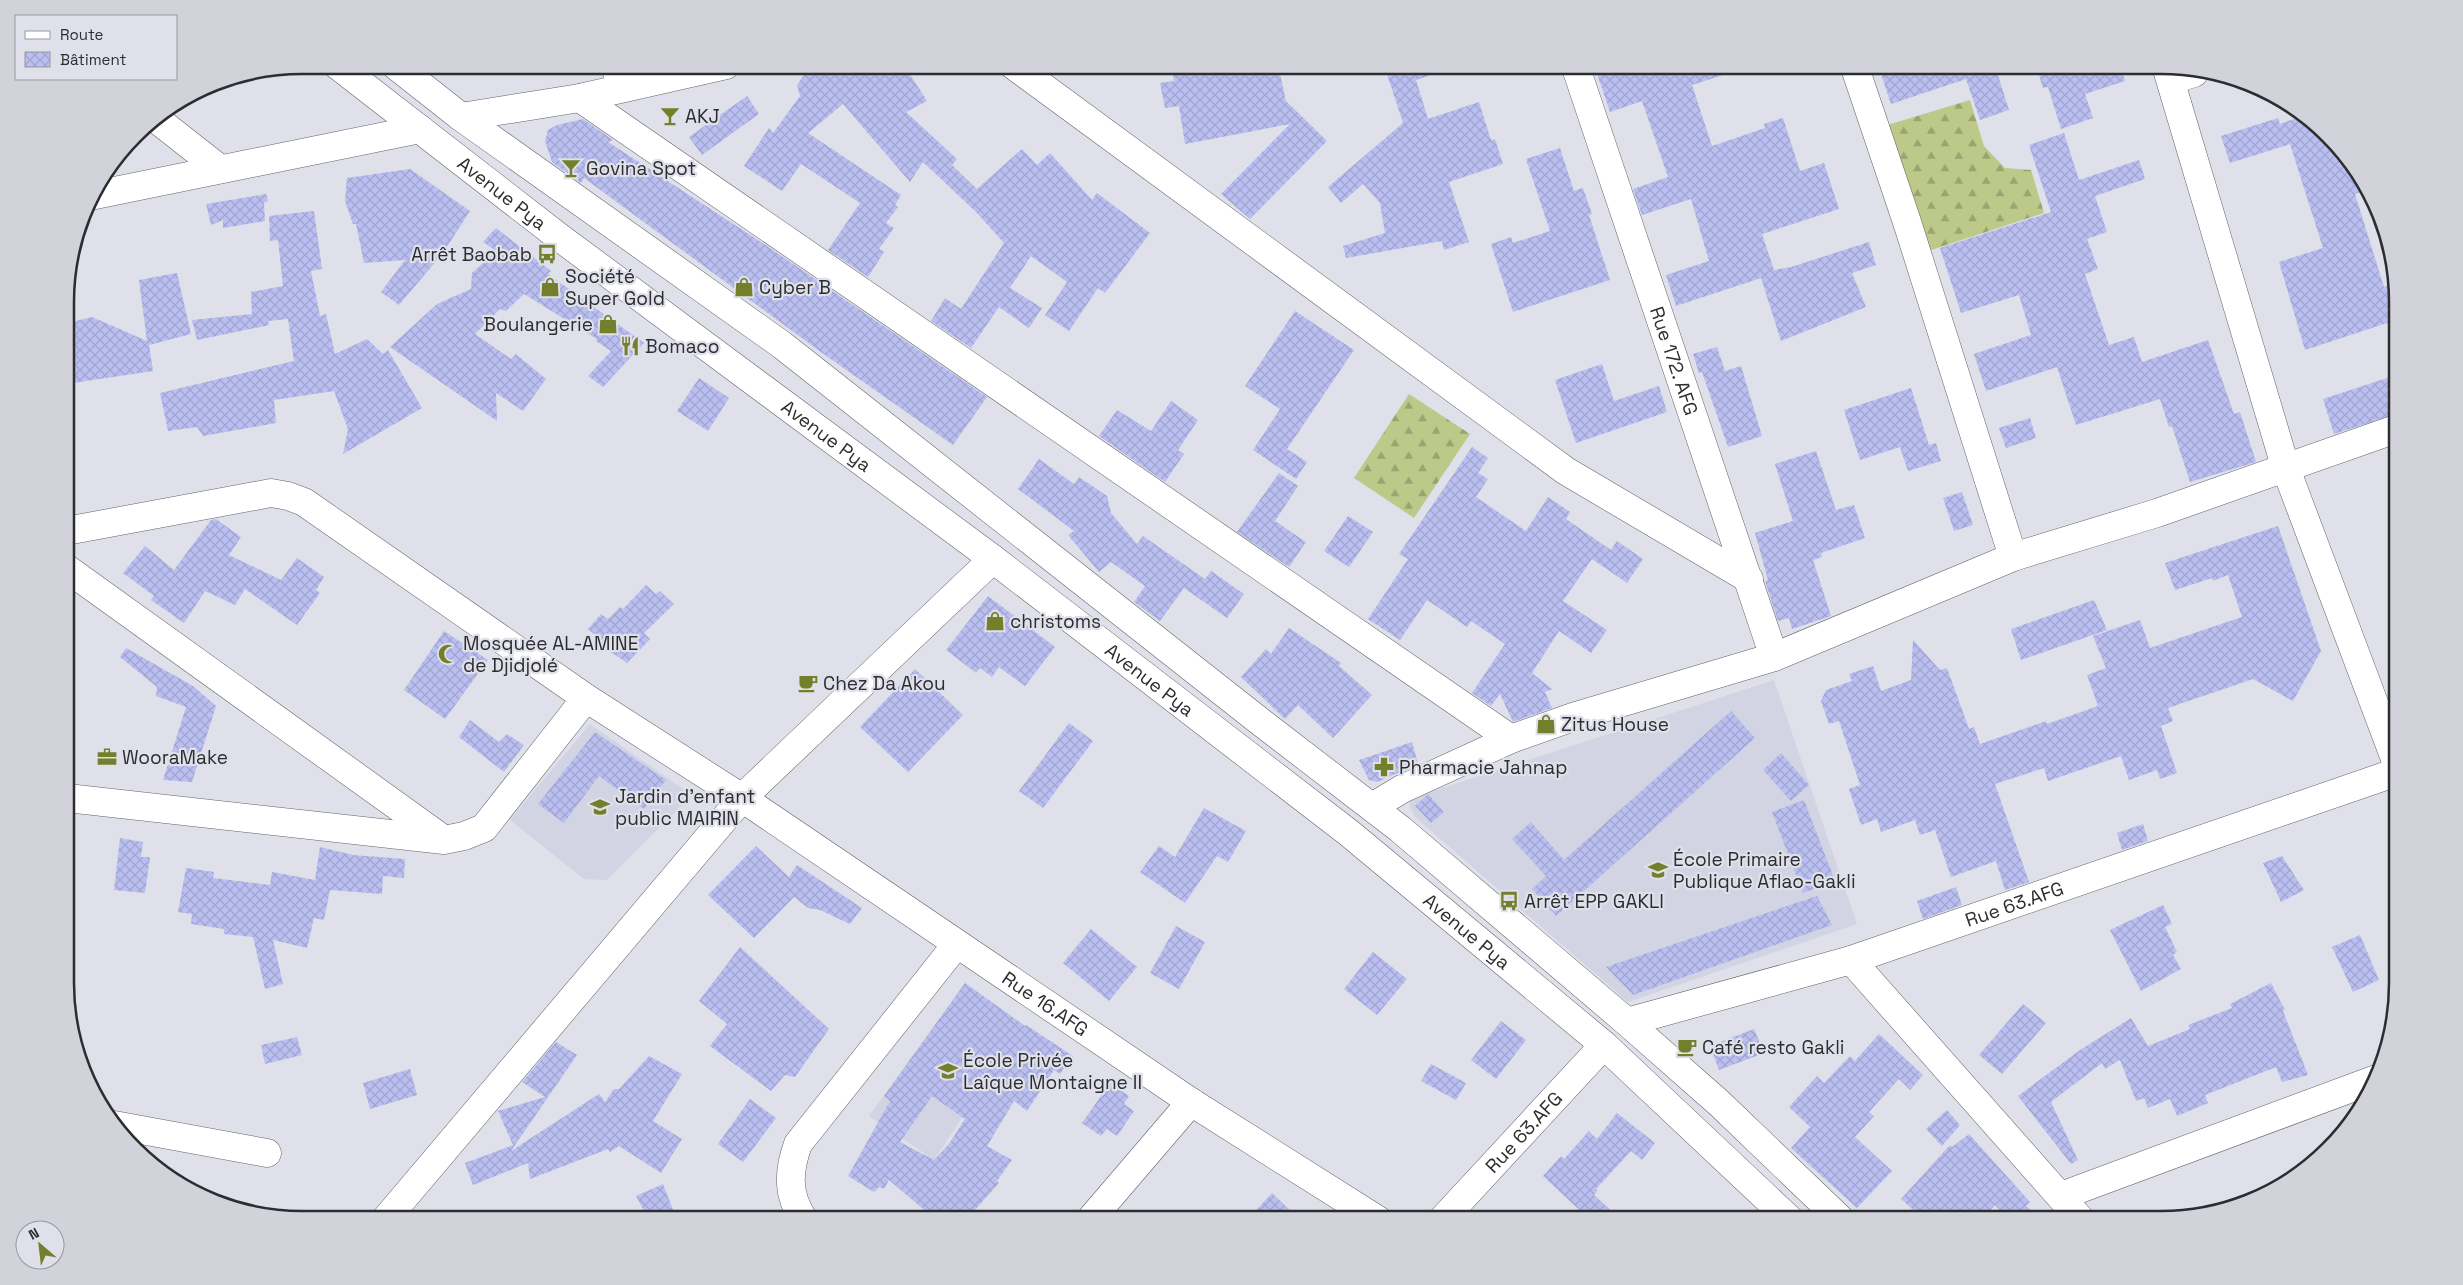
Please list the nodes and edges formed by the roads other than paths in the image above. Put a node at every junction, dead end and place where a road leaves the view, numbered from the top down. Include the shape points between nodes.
1 (349, 74) edge
2 (406, 74) edge
3 (638, 74) edge
4 (1025, 74) edge
5 (1578, 74) edge
6 (1857, 74) edge
7 (2177, 74) edge
8 (618, 76) edge
9 (580, 98) junction
10 (460, 118) junction
11 (161, 123) edge
12 (420, 129) junction
13 (220, 169) junction
14 (101, 194) edge
15 (2389, 432) edge
16 (2286, 469) junction
17 (74, 530) edge
18 (2013, 557) junction
19 (993, 559) junction
20 (74, 574) edge
21 (1749, 579) junction
22 (1774, 657) junction
23 (586, 698) junction
24 (1511, 739) junction
25 (2389, 743) edge
26 (2389, 775) edge
27 (742, 798) junction
28 (74, 799) edge
29 (1372, 807) junction
30 (1349, 833) junction
31 (444, 840) junction
32 (956, 945) junction
33 (1851, 960) junction
34 (1627, 1022) junction
35 (1604, 1045) junction
36 (2367, 1082) edge
37 (1191, 1102) junction
38 (125, 1127) edge
39 (267, 1153) dead end
40 (2061, 1196) junction
41 (393, 1211) edge
42 (798, 1211) edge
43 (1098, 1211) edge
44 (1364, 1211) edge
45 (1450, 1211) edge
46 (1780, 1211) edge
47 (1832, 1211) edge
48 (2074, 1211) edge

1 - 12 street, Avenue Pya
2 - 10 street, Avenue Pya
3 - 8 street
4 - 21 street via 1566,471
5 - 21 street, Rue 172. AFG
6 - 18 street
7 - 16 street
8 - 9 street
9 - 10 street
9 - 24 street
10 - 12 street
10 - 29 street, Avenue Pya via 782,345
11 - 13 street
12 - 13 street
12 - 19 street, Avenue Pya
13 - 14 street
15 - 16 street
16 - 18 street
16 - 25 street
17 - 23 street, Rue 16.AFG via 271,493 288,496 304,502
18 - 22 street
19 - 27 street
19 - 30 street, Avenue Pya
20 - 31 street
21 - 22 street, Rue 172. AFG
22 - 24 street via 1582,714
23 - 27 street, Rue 16.AFG
23 - 31 street via 484,828
24 - 29 street via 1402,789
26 - 33 street, Rue 63.AFG
27 - 32 street, Rue 16.AFG
27 - 41 street
28 - 31 street
29 - 30 street
29 - 34 street, Avenue Pya
30 - 35 street, Avenue Pya
32 - 37 street, Rue 16.AFG
32 - 42 street via 798,1144 790,1164 790,1186
33 - 34 street, Rue 63.AFG
33 - 40 street
34 - 35 street, Rue 63.AFG
34 - 47 street, Avenue Pya via 1719,1103
35 - 45 street, Rue 63.AFG
35 - 46 street, Avenue Pya
36 - 40 street
37 - 43 street
37 - 44 street, Rue 16.AFG
38 - 39 street
40 - 48 street

